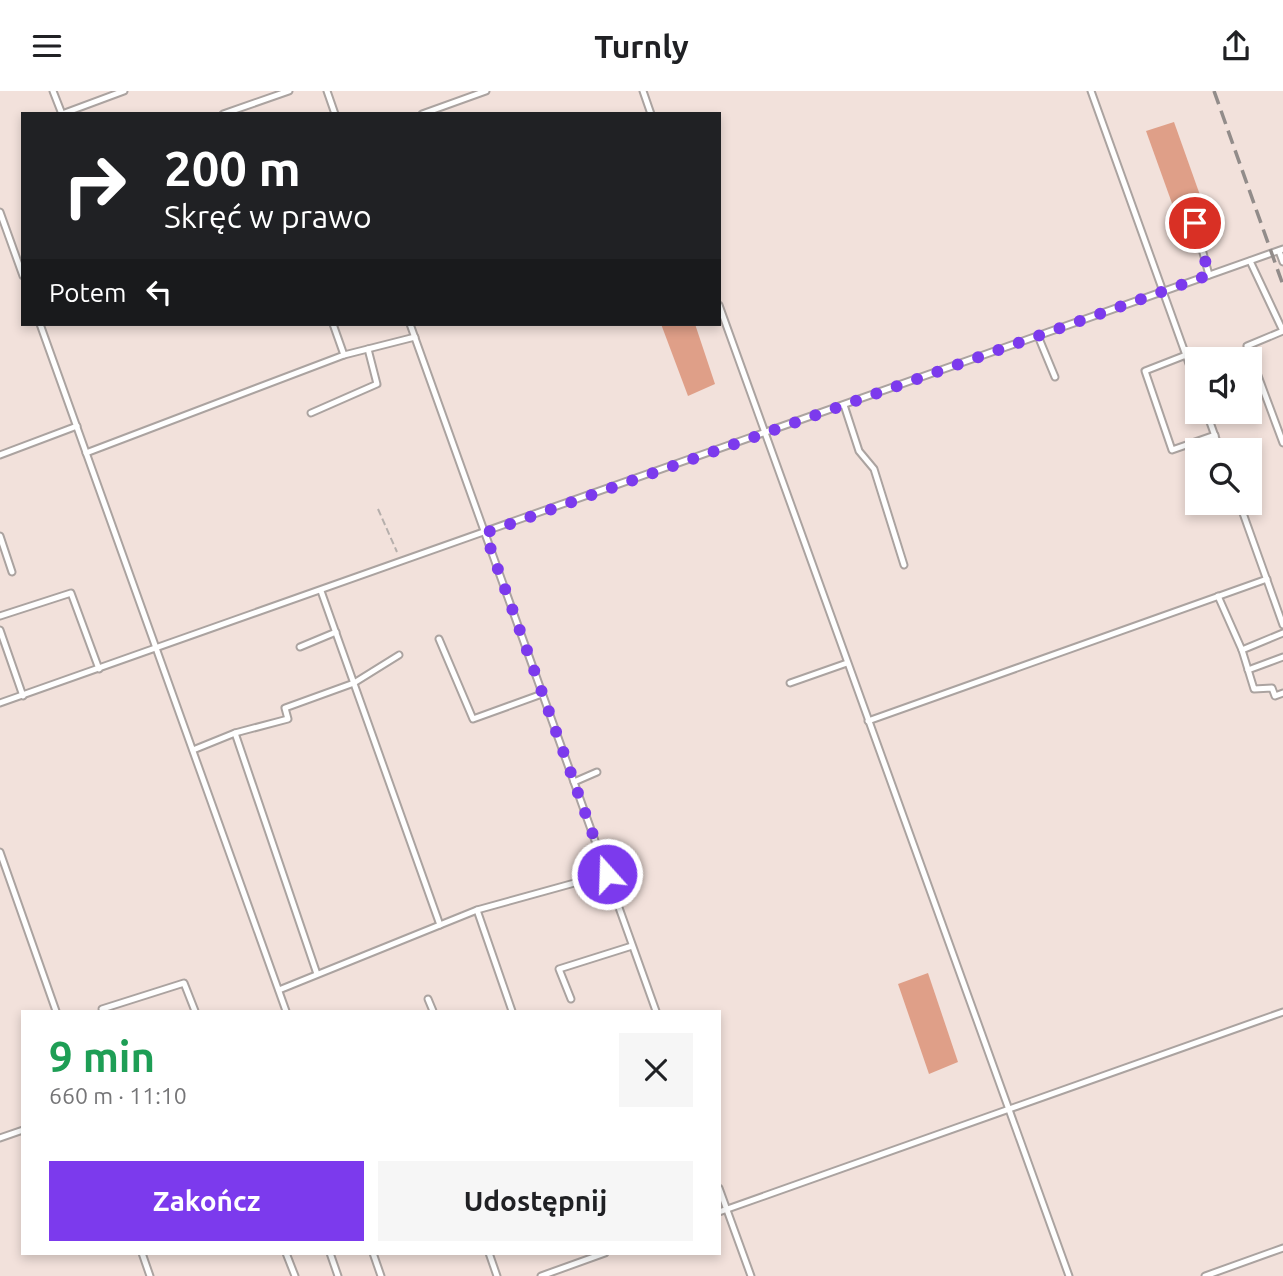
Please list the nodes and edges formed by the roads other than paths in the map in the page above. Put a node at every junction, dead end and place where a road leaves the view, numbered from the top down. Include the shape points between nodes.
1 (53, 91) edge
2 (125, 91) edge
3 (289, 91) edge
4 (327, 91) edge
5 (486, 91) edge
6 (643, 91) edge
7 (1091, 91) edge
8 (61, 112) edge
9 (67, 112) edge
10 (229, 112) edge
11 (334, 112) edge
12 (428, 112) edge
13 (650, 112) edge
14 (0, 212) edge
15 (1195, 223) dead end
16 (1281, 250) edge
17 (1250, 261) junction
18 (1283, 262) edge
19 (21, 270) edge
20 (1209, 275) junction
21 (1163, 291) junction
22 (721, 311) edge
23 (41, 326) edge
24 (334, 326) edge
25 (411, 326) edge
26 (1038, 336) junction
27 (415, 337) junction
28 (368, 349) junction
29 (1185, 352) edge
30 (344, 355) junction
31 (1185, 355) edge
32 (1055, 377) dead end
33 (844, 405) junction
34 (311, 413) dead end
35 (1210, 424) edge
36 (77, 426) junction
37 (765, 434) junction
38 (1214, 435) junction
39 (1215, 438) edge
40 (1283, 443) edge
41 (86, 453) junction
42 (0, 455) edge
43 (1244, 515) edge
44 (485, 533) junction
45 (0, 536) edge
46 (904, 565) dead end
47 (12, 572) dead end
48 (1267, 579) junction
49 (321, 591) junction
50 (1218, 596) junction
51 (0, 616) edge
52 (1283, 625) edge
53 (0, 630) edge
54 (336, 632) junction
55 (1283, 633) edge
56 (439, 639) dead end
57 (300, 647) dead end
58 (157, 649) junction
59 (1242, 650) junction
60 (399, 655) dead end
61 (1283, 657) edge
62 (847, 663) junction
63 (99, 669) junction
64 (1248, 670) junction
65 (354, 683) junction
66 (790, 683) dead end
67 (1283, 693) edge
68 (542, 694) junction
69 (23, 696) junction
70 (0, 703) edge
71 (868, 721) junction
72 (235, 733) junction
73 (193, 750) junction
74 (597, 772) dead end
75 (574, 782) junction
76 (0, 852) edge
77 (607, 874) junction
78 (477, 910) junction
79 (440, 925) junction
80 (632, 946) junction
81 (317, 974) junction
82 (279, 990) junction
83 (428, 999) dead end
84 (571, 999) dead end
85 (56, 1010) edge
86 (102, 1010) edge
87 (195, 1010) edge
88 (286, 1010) edge
89 (433, 1010) edge
90 (512, 1010) edge
91 (655, 1010) edge
92 (1283, 1012) edge
93 (1008, 1109) junction
94 (21, 1131) edge
95 (0, 1138) edge
96 (721, 1193) edge
97 (727, 1209) junction
98 (721, 1211) edge
99 (1283, 1248) edge
100 (143, 1255) edge
101 (287, 1255) edge
102 (331, 1255) edge
103 (374, 1255) edge
104 (490, 1255) edge
105 (598, 1255) edge
106 (150, 1276) edge
107 (295, 1276) edge
108 (338, 1276) edge
109 (382, 1276) edge
110 (497, 1276) edge
111 (541, 1276) edge
112 (751, 1276) edge
113 (1069, 1276) edge
114 (1205, 1276) edge

1 - 8 lane
2 - 9 lane
3 - 10 lane
4 - 11 lane
5 - 12 lane
6 - 13 lane
7 - 21 lane
14 - 19 lane
15 - 20 lane
16 - 17 lane
16 - 18 lane
17 - 20 lane
17 - 40 lane via 1283,331 1247,346
20 - 21 lane
21 - 26 lane
21 - 29 lane
22 - 37 lane
23 - 36 lane
24 - 30 lane
25 - 27 lane
26 - 32 lane
26 - 33 lane
27 - 28 lane
27 - 44 lane
28 - 30 lane
28 - 34 lane via 377,384
30 - 41 lane
31 - 38 lane via 1144,371 1172,450
33 - 37 lane
33 - 46 lane via 859,451 874,469
35 - 38 lane
36 - 41 lane
36 - 42 lane
37 - 44 lane
37 - 62 lane
38 - 39 lane
41 - 58 lane
43 - 48 lane
44 - 49 lane
44 - 68 lane
45 - 47 lane
48 - 50 lane
48 - 52 lane
49 - 54 lane
49 - 58 lane
50 - 59 lane
50 - 71 lane
51 - 63 lane via 71,593
53 - 69 lane
54 - 57 lane
54 - 65 lane
55 - 59 lane
56 - 68 lane via 473,719
58 - 63 lane
58 - 73 lane
59 - 64 lane
60 - 65 lane
61 - 64 lane
62 - 66 lane
62 - 71 lane
63 - 69 lane
64 - 67 lane via 1254,689 1272,688 1275,697
65 - 72 lane via 285,708 288,719
65 - 79 lane
68 - 75 lane
69 - 70 lane
71 - 93 lane
72 - 73 lane
72 - 81 lane
73 - 82 lane
74 - 75 lane
75 - 77 lane
76 - 85 lane
77 - 78 lane
77 - 80 lane
78 - 79 lane
78 - 90 lane
79 - 81 lane
80 - 84 lane via 559,969
80 - 91 lane
81 - 82 lane
82 - 88 lane
83 - 89 lane
86 - 87 lane via 184,983
92 - 93 lane
93 - 97 lane
93 - 113 lane
94 - 95 lane
96 - 97 lane
97 - 98 lane
97 - 112 lane
99 - 114 lane
100 - 106 lane
101 - 107 lane
102 - 108 lane
103 - 109 lane
104 - 110 lane
105 - 111 lane

